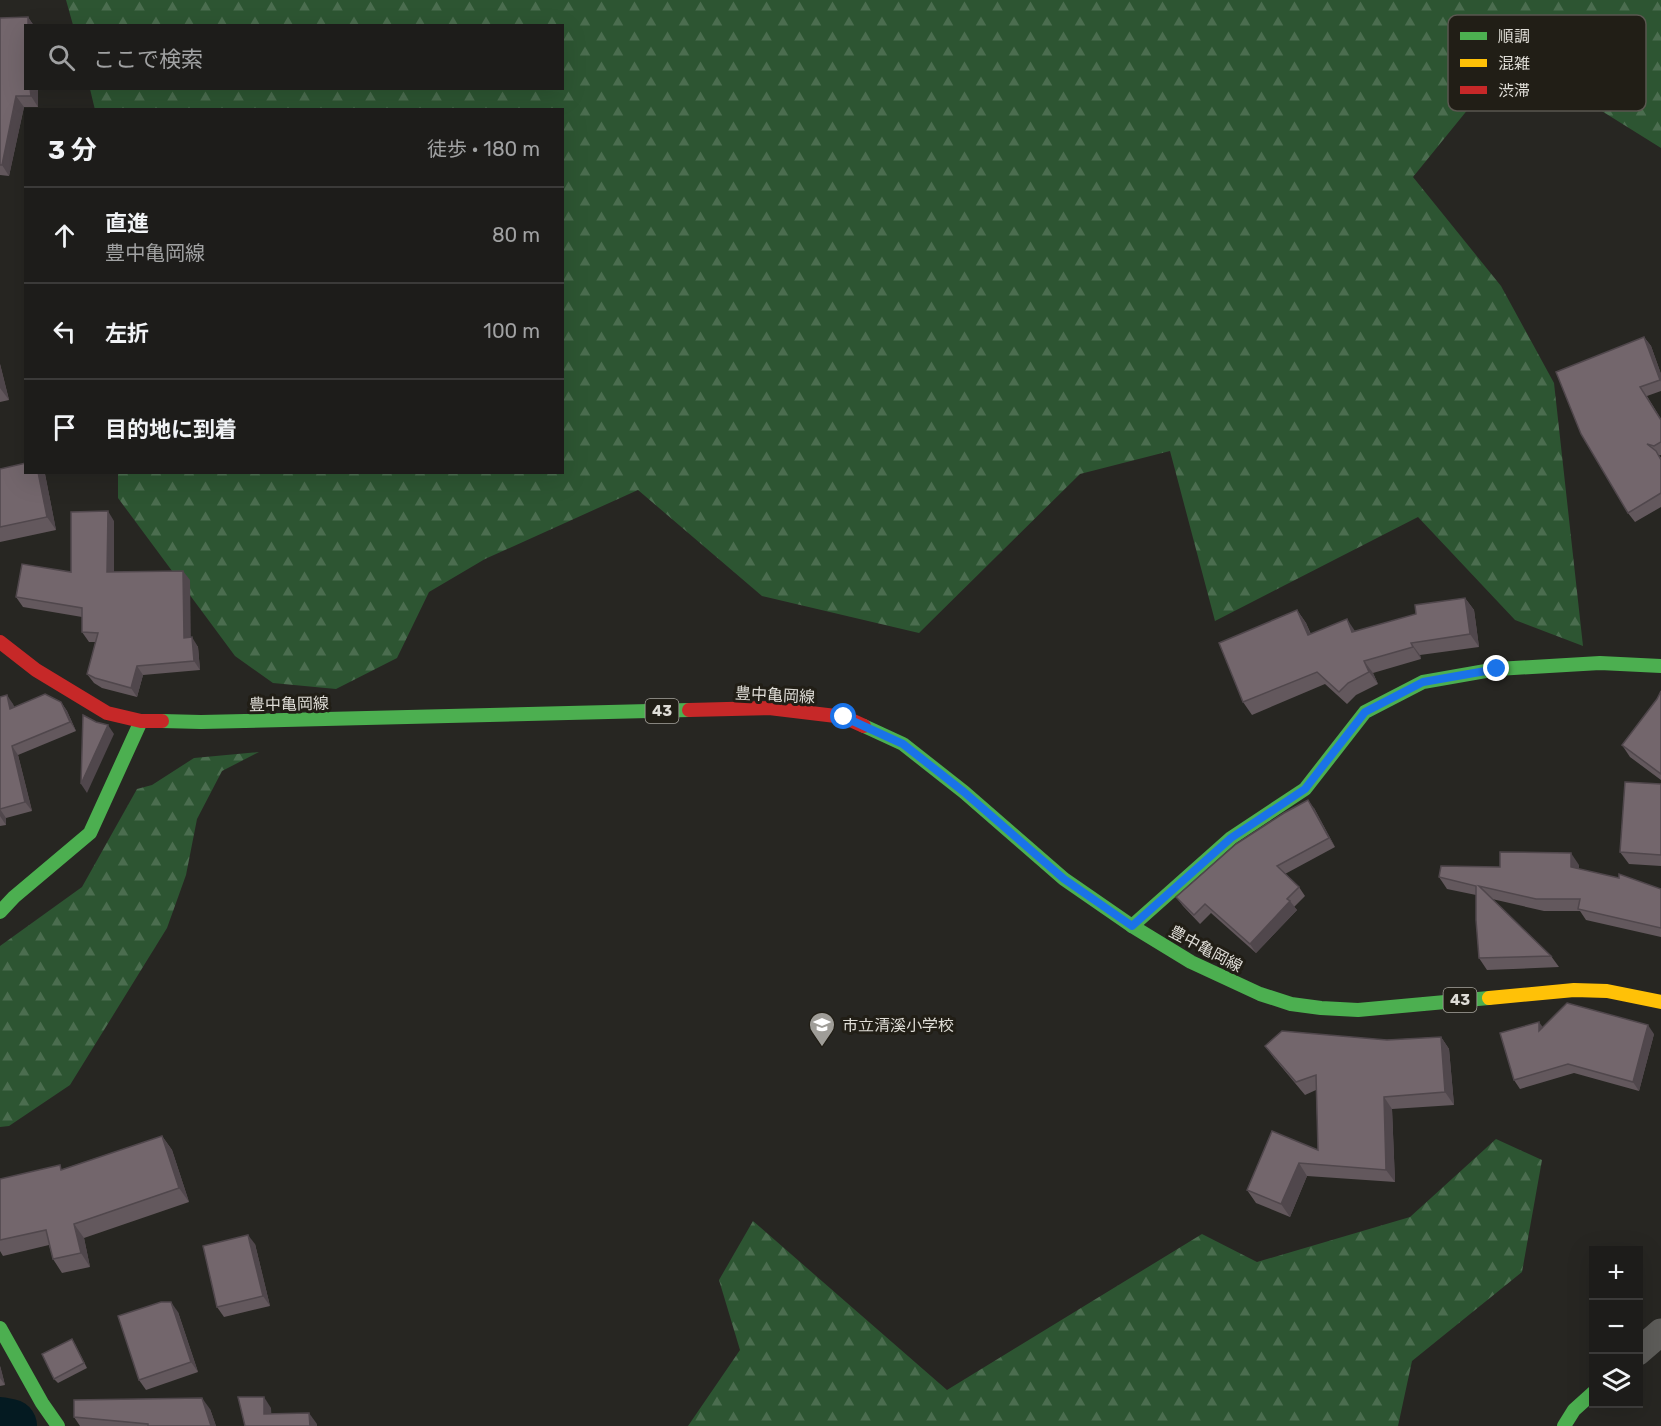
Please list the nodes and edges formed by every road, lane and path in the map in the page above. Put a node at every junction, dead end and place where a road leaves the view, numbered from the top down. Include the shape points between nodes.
1 (0, 642) edge
2 (1661, 666) edge
3 (141, 721) junction
4 (0, 912) edge
5 (1132, 926) junction
6 (1661, 1002) edge
7 (0, 1328) edge
8 (1661, 1332) edge
9 (1643, 1348) edge
10 (1589, 1396) edge
11 (58, 1426) edge
12 (1564, 1426) edge

1 - 3 main road, 豊中亀岡線 / 43 via 36,670 106,713
2 - 5 main road via 1600,663 1497,669 1423,682 1365,712 1305,789 1231,838
3 - 4 main road via 90,833
3 - 5 main road, 豊中亀岡線 / 43 via 770,708 844,717 903,744 1064,879
5 - 6 main road, 豊中亀岡線 / 43 via 1191,962 1291,1004 1358,1010 1574,990 1607,991
7 - 11 main road
8 - 9 street
10 - 12 main road

